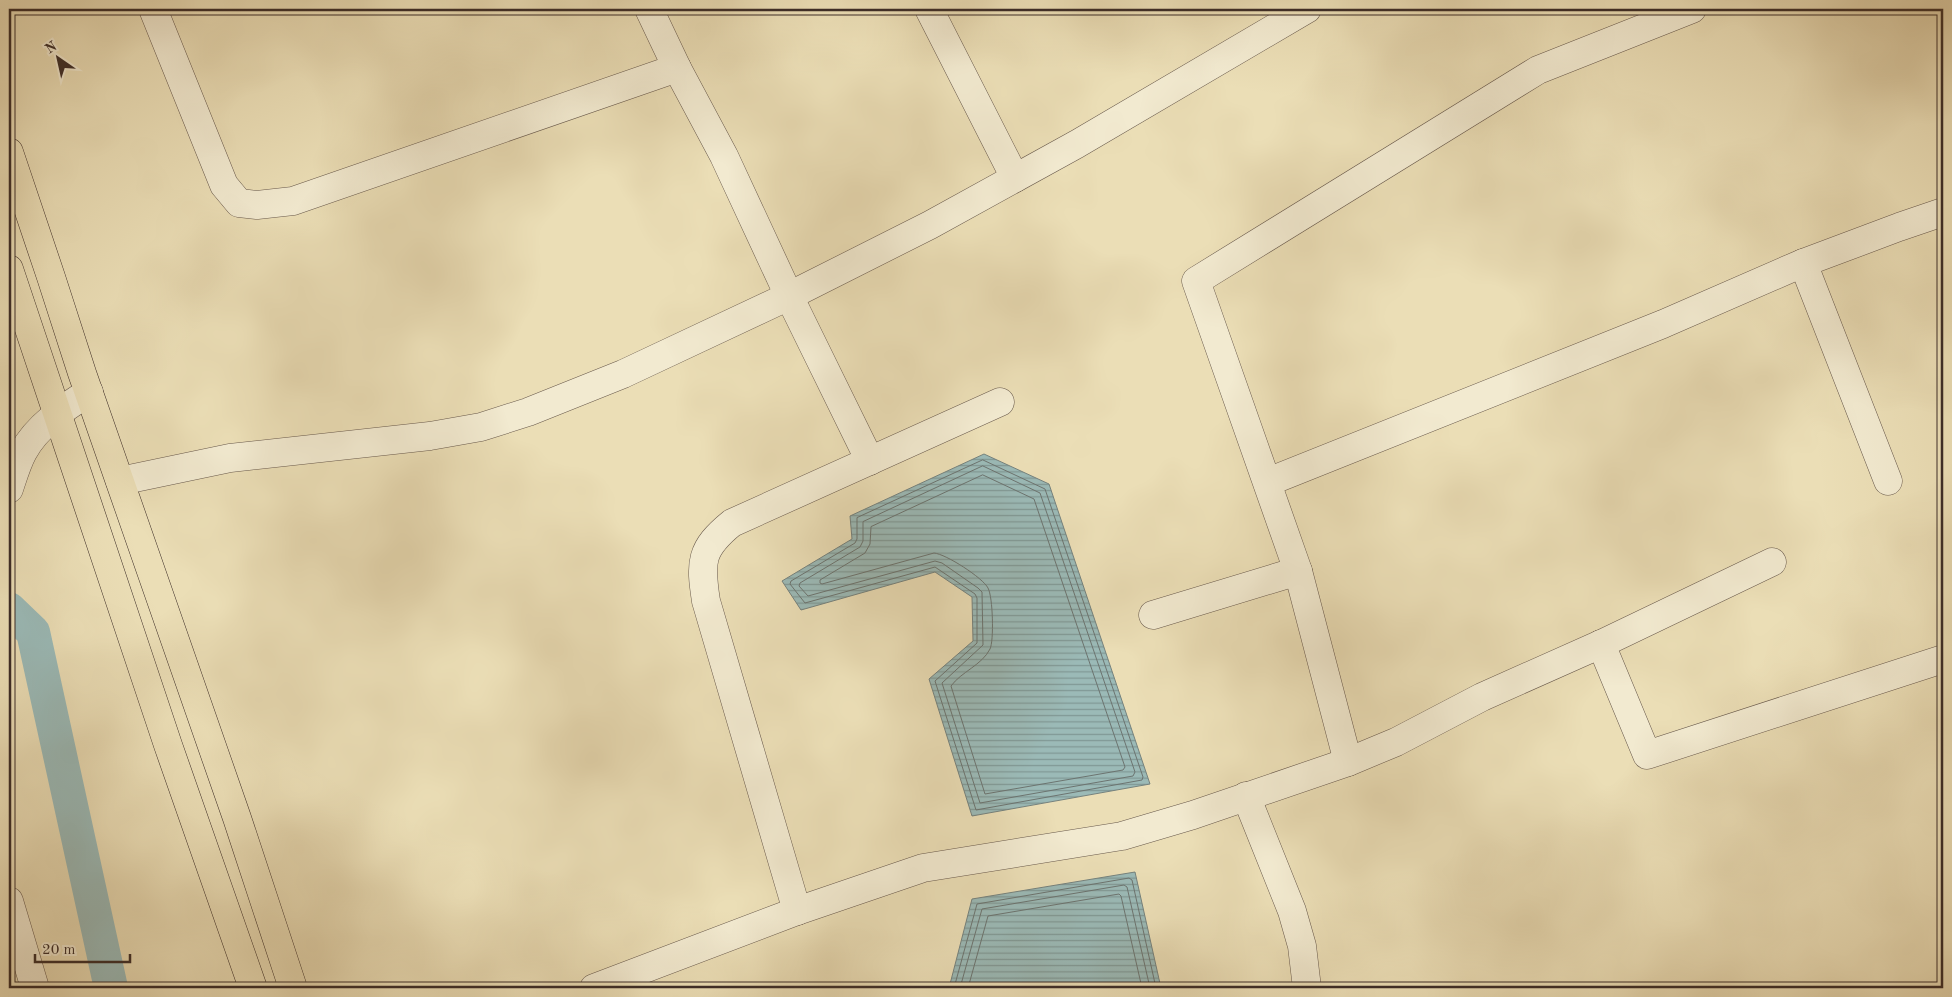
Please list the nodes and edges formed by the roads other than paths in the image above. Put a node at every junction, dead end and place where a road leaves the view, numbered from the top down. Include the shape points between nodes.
1 (153, 9) edge
2 (650, 9) edge
3 (928, 9) edge
4 (1307, 9) edge
5 (1692, 9) edge
6 (677, 68) junction
7 (9, 152) edge
8 (1015, 178) junction
9 (1943, 212) edge
10 (1804, 263) junction
11 (9, 269) edge
12 (789, 296) junction
13 (89, 392) junction
14 (1000, 402) dead end
15 (57, 412) junction
16 (16, 450) edge
17 (870, 461) junction
18 (1888, 480) dead end
19 (120, 481) junction
20 (1268, 482) junction
21 (9, 489) edge
22 (1772, 562) dead end
23 (1298, 571) junction
24 (1153, 615) dead end
25 (1601, 644) junction
26 (1943, 659) edge
27 (1348, 762) junction
28 (1246, 796) junction
29 (9, 901) edge
30 (797, 911) junction
31 (35, 988) edge
32 (252, 988) edge
33 (293, 988) edge
34 (594, 988) edge
35 (1307, 988) edge

1 - 6 street via 224,186 239,203 257,205 293,201
2 - 6 street
3 - 8 street
4 - 8 street
5 - 20 street via 1538,70 1196,281
6 - 12 street via 724,156
7 - 13 main road
8 - 12 street
9 - 10 street
10 - 18 street
10 - 20 street via 1663,324
11 - 15 main road
12 - 17 street
12 - 19 street via 623,374 481,427 430,436 230,458
13 - 15 street
13 - 19 main road
14 - 17 street
15 - 16 street
15 - 32 main road
16 - 21 street
17 - 30 street via 732,523 717,535 705,553 702,572 706,601
19 - 33 main road
20 - 23 street
22 - 25 street
23 - 24 street
23 - 27 street
25 - 26 street via 1647,755
25 - 27 street
27 - 28 street
28 - 30 street via 1122,836 924,868
28 - 35 street via 1292,911 1302,946
29 - 31 street
30 - 34 street

